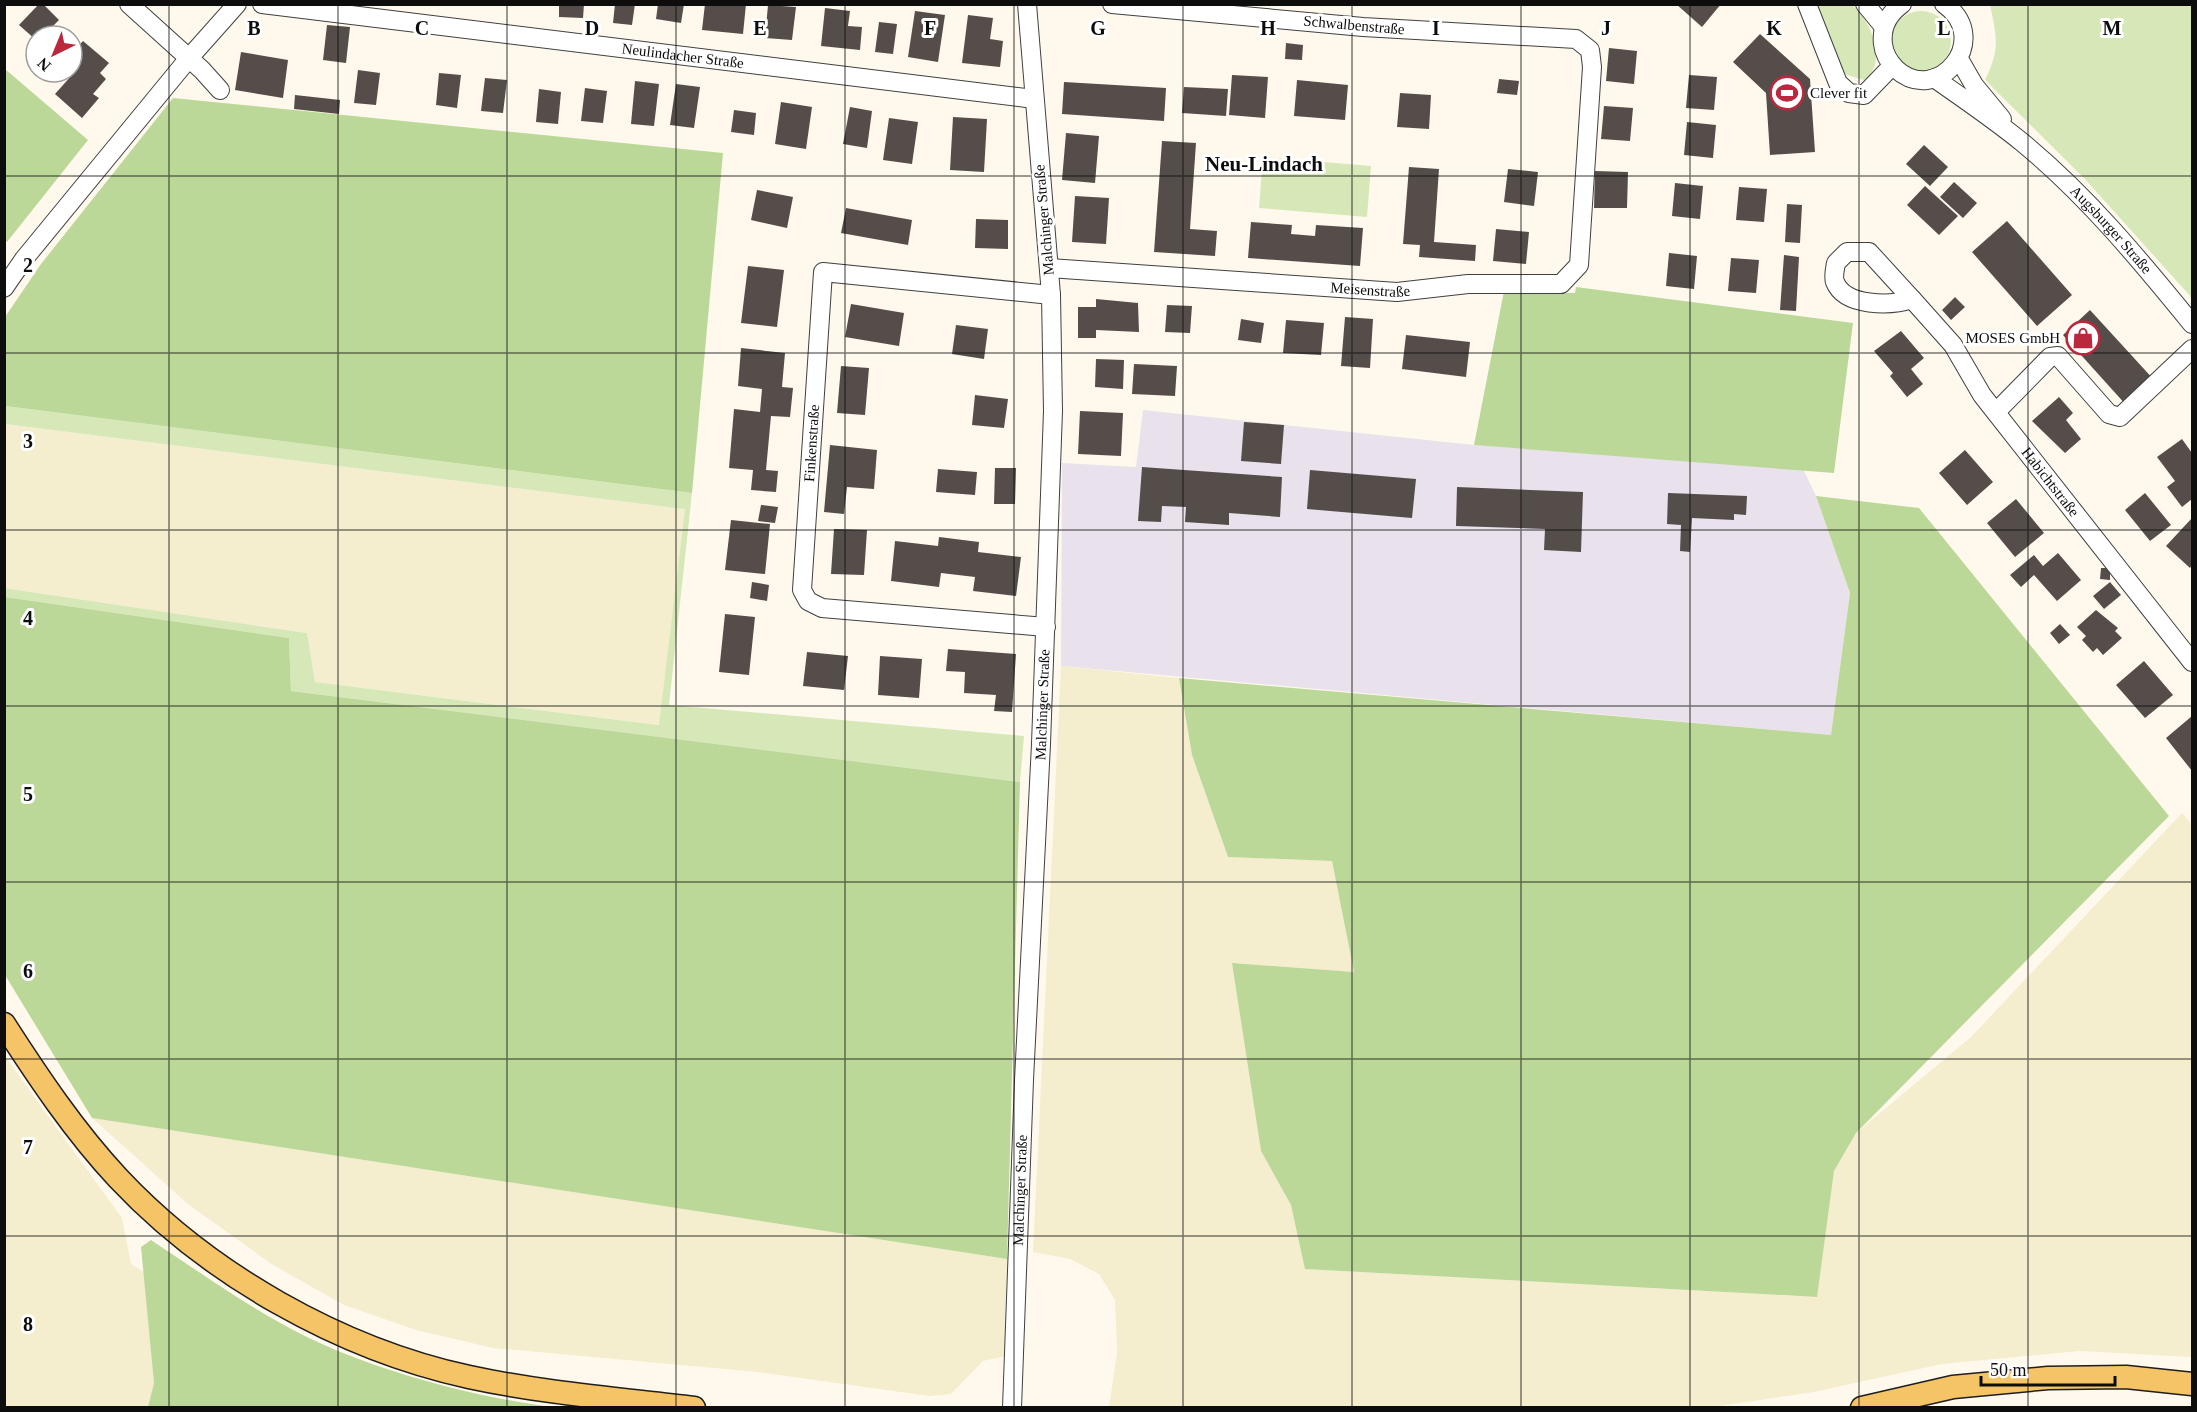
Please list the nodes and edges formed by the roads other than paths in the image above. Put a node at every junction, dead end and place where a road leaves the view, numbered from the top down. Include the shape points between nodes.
1 (129, 4) edge
2 (237, 4) edge
3 (262, 4) edge
4 (1027, 4) edge
5 (1112, 4) edge
6 (1807, 4) edge
7 (1865, 4) edge
8 (1900, 5) edge
9 (1953, 8) edge
10 (1884, 27) junction
11 (189, 58) junction
12 (1959, 58) junction
13 (1892, 66) junction
14 (1934, 78) junction
15 (220, 90) dead end
16 (1034, 99) junction
17 (2023, 143) junction
18 (1586, 160) joint
19 (1049, 268) junction
20 (4, 288) edge
21 (1051, 295) junction
22 (1912, 298) dead end
23 (2193, 324) edge
24 (2193, 348) edge
25 (1996, 412) junction
26 (1046, 627) junction
27 (2193, 662) edge
28 (4, 1024) edge
29 (2193, 1384) edge
30 (694, 1407) edge
31 (1012, 1407) edge
32 (1862, 1407) edge

1 - 11 street
2 - 11 street
3 - 16 street, Neulindacher Straße
4 - 16 street, Malchinger Straße
5 - 18 street, Schwalbenstraße via 1363,27 1576,39 1590,50 1592,67
6 - 13 street via 1838,83 1849,93 1864,95
7 - 10 street
8 - 10 street
9 - 12 street via 1964,40
10 - 13 street via 1883,47
11 - 15 street
11 - 20 street
12 - 14 street
12 - 17 street, Augsburger Straße via 1974,85
13 - 14 street via 1907,76
14 - 17 street, Augsburger Straße
16 - 19 street, Malchinger Straße
17 - 23 street, Augsburger Straße via 2084,200
18 - 19 street, Meisenstraße via 1579,265 1561,284 1468,284 1397,292
19 - 21 street, Malchinger Straße
21 - 26 street, Malchinger Straße via 1053,411
21 - 26 street, Finkenstraße via 823,272 802,590 808,601 822,608
22 - 25 street, Habichtstraße via 1953,345
24 - 25 street via 2120,417 2109,414 2058,356 2050,357
25 - 27 street, Habichtstraße
26 - 31 street, Malchinger Straße
28 - 30 main road via 74,1124 118,1178 216,1263 288,1310 401,1357 468,1377
29 - 32 main road via 2126,1377 2048,1378 1953,1387

